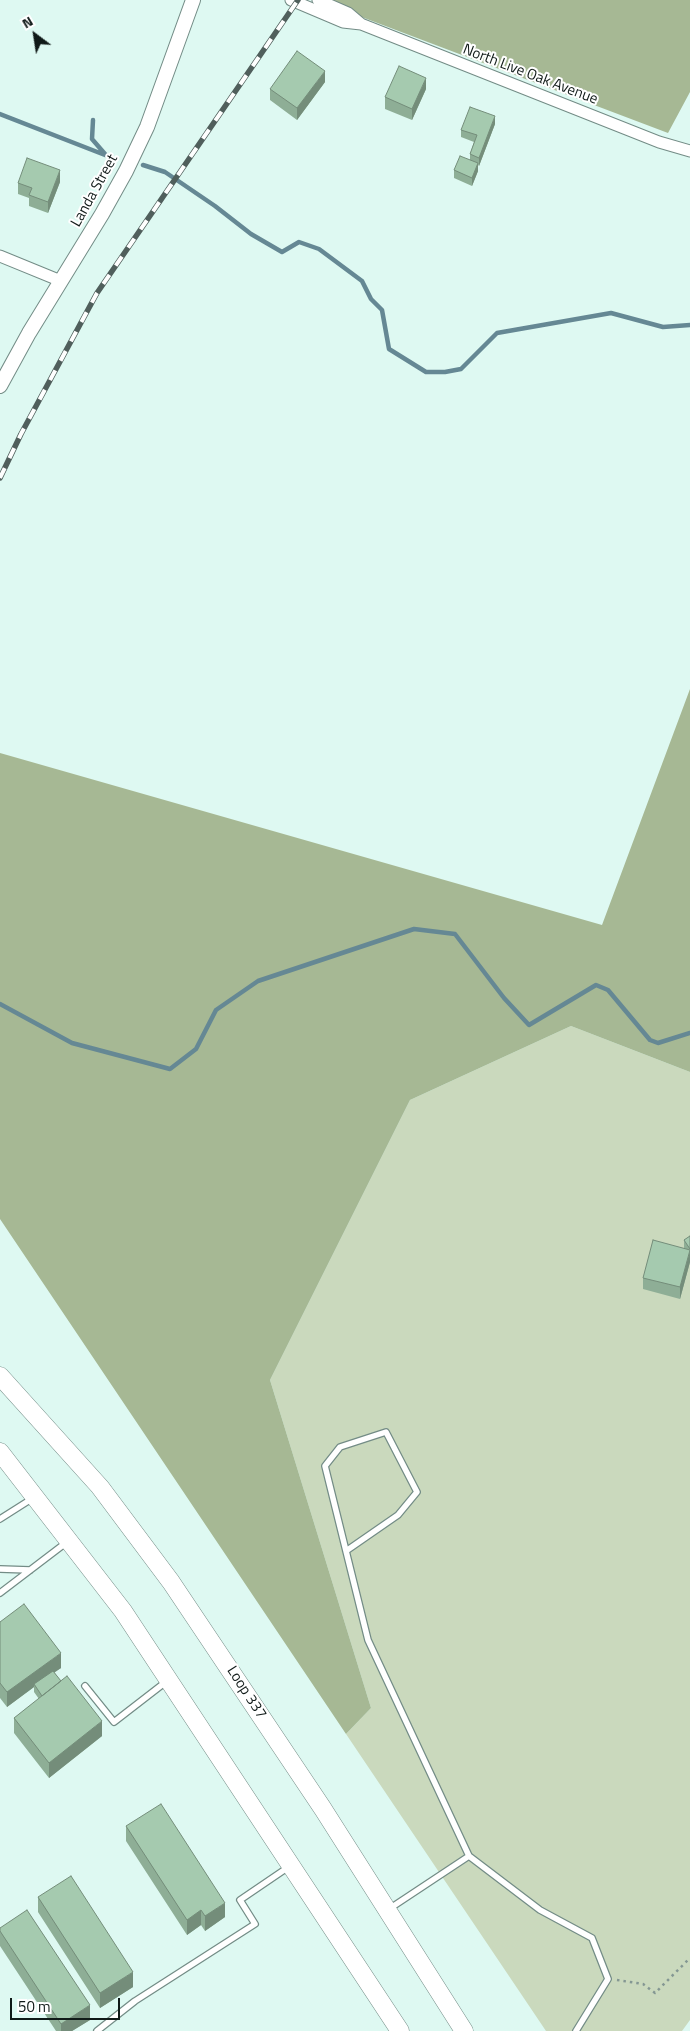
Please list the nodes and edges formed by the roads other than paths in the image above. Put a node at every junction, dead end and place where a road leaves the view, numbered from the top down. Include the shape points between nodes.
1 (193, 0) edge
2 (291, 0) edge
3 (318, 0) edge
4 (361, 24) junction
5 (690, 151) edge
6 (0, 256) edge
7 (61, 281) junction
8 (0, 386) edge
9 (0, 1376) edge
10 (0, 1452) edge
11 (35, 1496) junction
12 (0, 1519) edge
13 (69, 1541) junction
14 (346, 1550) junction
15 (0, 1569) edge
16 (30, 1570) junction
17 (0, 1593) edge
18 (169, 1680) junction
19 (85, 1686) dead end
20 (469, 1856) junction
21 (291, 1865) junction
22 (387, 1910) junction
23 (98, 2031) edge
24 (400, 2031) edge
25 (464, 2031) edge
26 (576, 2031) edge

1 - 7 street, Landa Street via 147,127 126,171
2 - 4 street, North Live Oak Avenue via 343,22
3 - 4 street, North Live Oak Avenue via 348,13
4 - 5 street, North Live Oak Avenue via 659,142
6 - 7 street
7 - 8 street, Landa Street
9 - 22 main road, Loop 337 via 100,1487 166,1575
10 - 11 main road
11 - 12 lane
11 - 13 main road
13 - 16 lane
13 - 18 main road via 123,1611
14 - 14 lane via 325,1466 340,1447 386,1432 417,1492 398,1515
14 - 20 lane via 368,1640
15 - 16 lane
16 - 17 lane
18 - 19 lane via 114,1722
18 - 21 main road
20 - 22 lane
20 - 26 lane via 540,1910 592,1938 608,1978
21 - 23 lane via 240,1900 255,1924 135,2001
21 - 24 main road
22 - 25 main road, Loop 337

